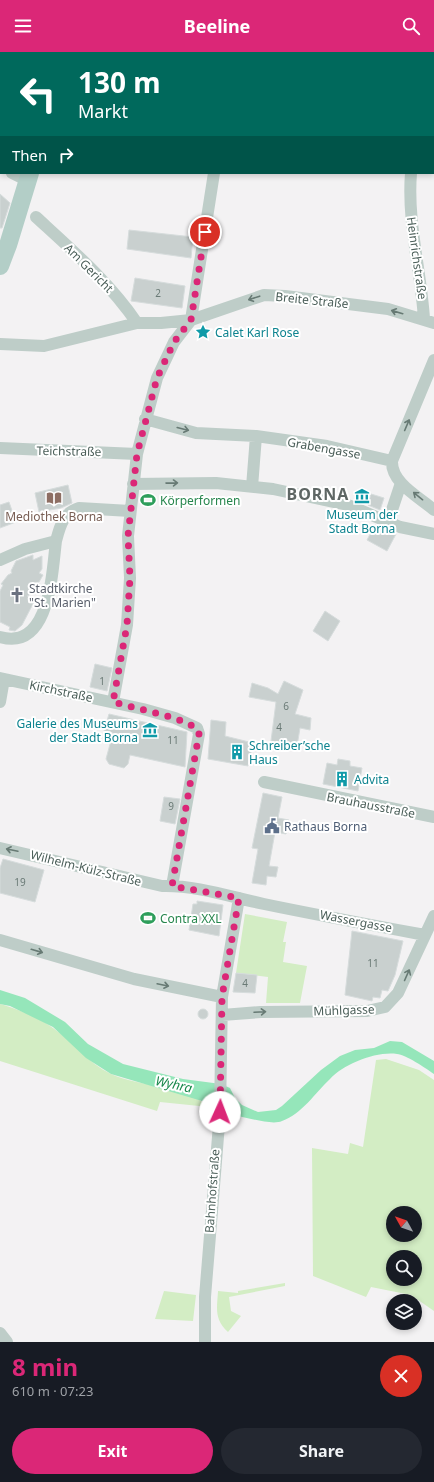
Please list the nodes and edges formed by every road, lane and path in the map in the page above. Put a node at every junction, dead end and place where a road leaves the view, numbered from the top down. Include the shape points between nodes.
1 (214, 174) edge
2 (411, 174) edge
3 (23, 176) edge
4 (36, 217) dead end
5 (0, 266) edge
6 (191, 320) junction
7 (429, 321) edge
8 (137, 323) junction
9 (0, 344) edge
10 (434, 360) edge
11 (145, 419) junction
12 (256, 436) junction
13 (0, 448) edge
14 (137, 454) junction
15 (392, 461) junction
16 (401, 483) junction
17 (133, 484) junction
18 (252, 487) junction
19 (434, 510) edge
20 (130, 511) junction
21 (388, 522) junction
22 (434, 534) edge
23 (56, 542) junction
24 (0, 560) edge
25 (0, 637) edge
26 (2, 678) edge
27 (0, 702) edge
28 (113, 702) junction
29 (264, 782) dead end
30 (434, 817) edge
31 (0, 848) edge
32 (172, 886) junction
33 (239, 898) junction
34 (434, 916) edge
35 (425, 935) junction
36 (0, 940) edge
37 (222, 997) junction
38 (222, 1015) junction
39 (0, 1333) edge
40 (7, 1342) edge
41 (205, 1342) edge

1 - 6 street
2 - 7 street, Heinrichstraße via 412,233
3 - 5 main road via 8,245
4 - 8 street, Am Gericht via 102,279
7 -> 6 street, Breite Straße via 388,309 264,295
6 - 8 street, Breite Straße
6 - 11 street via 174,342 157,378
8 - 9 street, Breite Straße via 44,346
15 -> 10 street
11 -> 12 street, Grabengasse via 196,432
11 - 14 street
12 - 15 street, Grabengasse via 327,446
12 - 18 street
13 - 14 street, Teichstraße
14 - 17 street
15 - 16 street via 394,475
19 -> 16 street
16 - 21 street
17 -> 18 street via 216,483
17 - 20 street
18 - 21 street via 348,505
20 - 23 street via 79,508 74,510 67,514 61,523
20 - 28 street via 127,625
21 - 22 street
23 - 24 street via 25,549
23 - 25 street via 53,578 45,608 35,626 28,634 17,638
26 - 27 street
26 - 28 street, Kirchstraße
28 - 32 street, Kirchstraße via 160,713 190,724 197,728 199,734
29 - 30 street, Brauhausstraße
32 -> 31 street, Wilhelm-Külz-Straße via 137,881
32 - 33 street, Wilhelm-Külz-Straße
33 - 35 street, Wassergasse
33 - 37 street, Bahnhofstraße
34 - 35 street, Mühlgasse
38 -> 35 street, Mühlgasse via 367,1011 385,1007 398,993
36 -> 37 street via 134,979
37 - 38 street, Bahnhofstraße
38 - 41 street, Bahnhofstraße via 220,1112 205,1297
39 - 40 street

